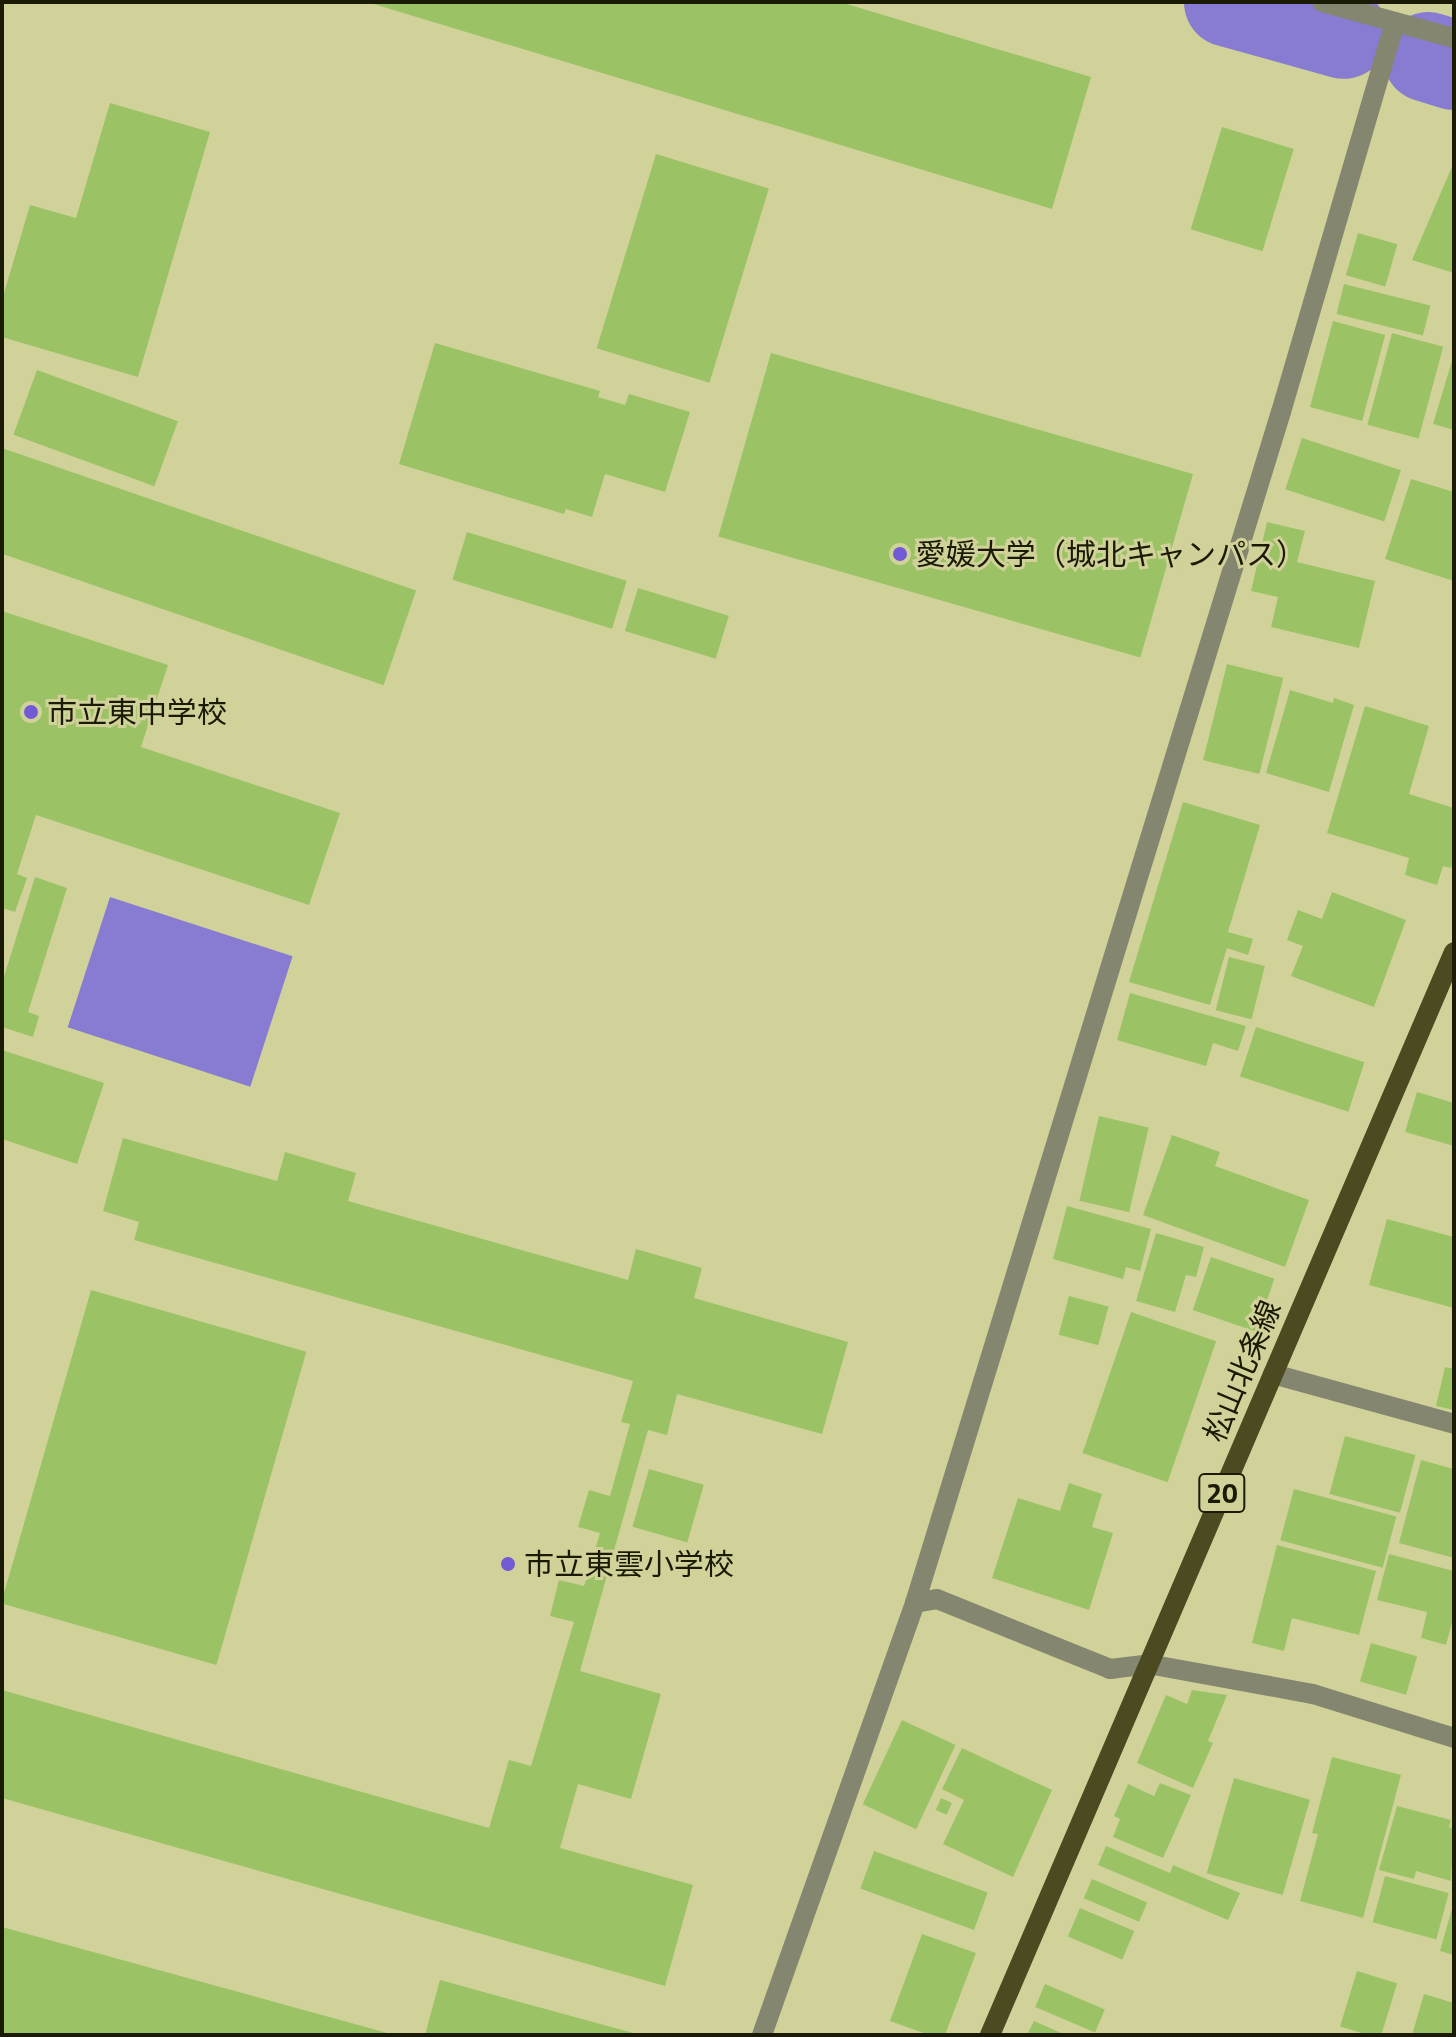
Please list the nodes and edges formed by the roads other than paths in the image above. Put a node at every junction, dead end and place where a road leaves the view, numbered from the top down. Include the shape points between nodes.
1 (1322, 2) edge
2 (1395, 22) junction
3 (1454, 38) edge
4 (1454, 952) edge
5 (1273, 1374) junction
6 (1454, 1424) edge
7 (915, 1603) junction
8 (1148, 1664) junction
9 (1454, 1738) edge
10 (762, 2035) edge
11 (990, 2035) edge

1 - 2 street
2 - 3 street
2 - 7 street
4 - 5 main road, 松山北条線 / 20
5 - 6 street
5 - 8 main road, 松山北条線 / 20
7 - 8 street via 937,1599 1110,1669
7 - 10 street
8 - 9 street via 1313,1694
8 - 11 main road, 松山北条線 / 20

